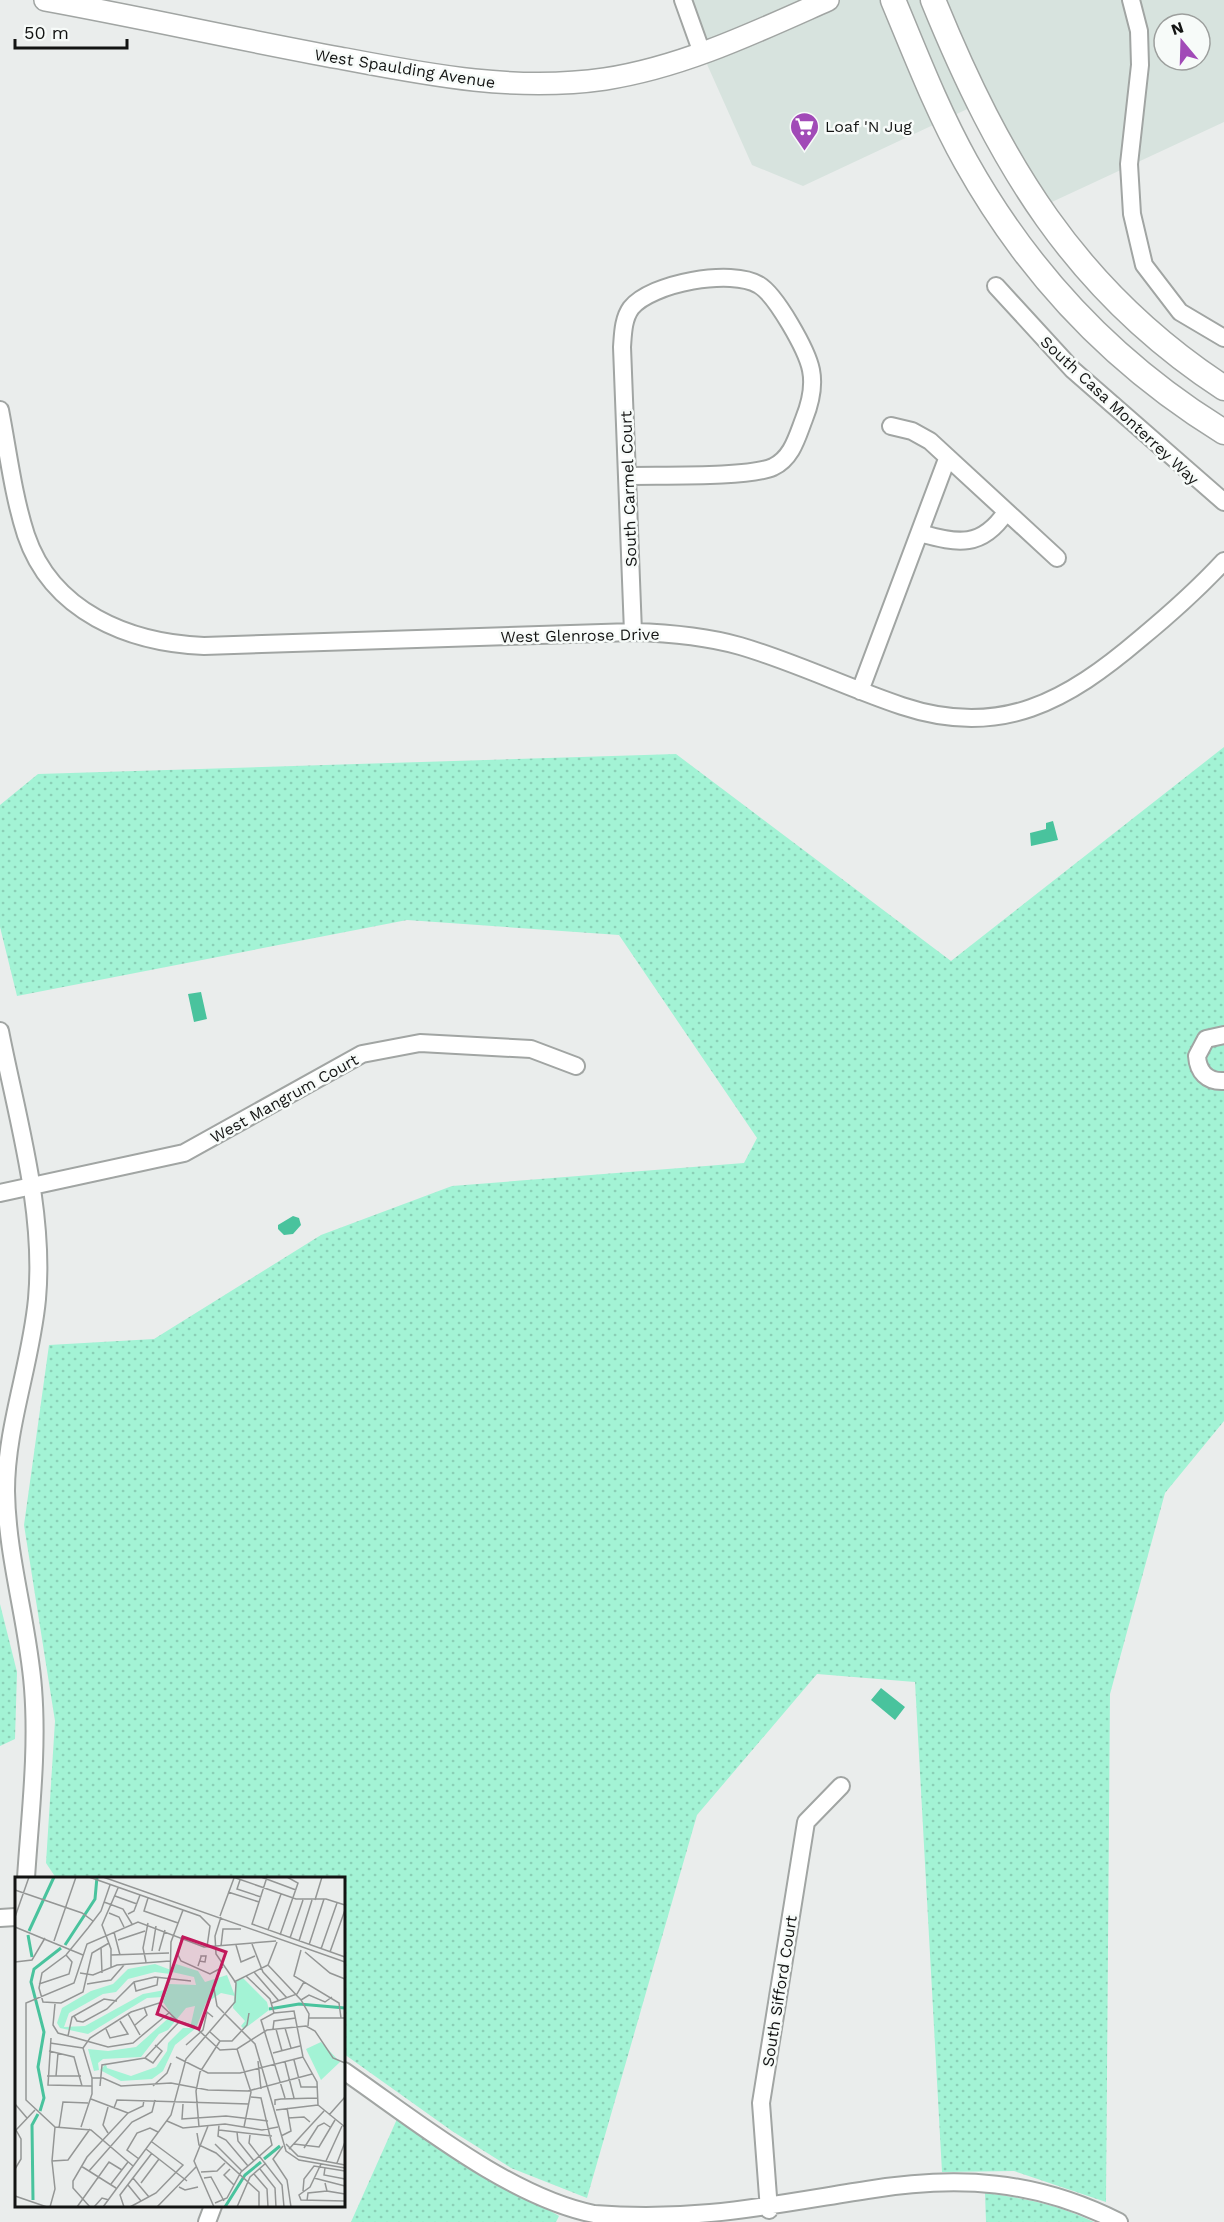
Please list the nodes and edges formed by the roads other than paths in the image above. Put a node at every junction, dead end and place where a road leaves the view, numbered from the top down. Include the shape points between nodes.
1 (45, 0) edge
2 (683, 0) edge
3 (828, 0) edge
4 (893, 0) edge
5 (933, 0) edge
6 (1131, 0) edge
7 (702, 53) junction
8 (996, 286) dead end
9 (1224, 338) edge
10 (1224, 388) edge
11 (0, 410) edge
12 (891, 426) dead end
13 (1224, 432) edge
14 (947, 459) junction
15 (627, 476) junction
16 (1224, 502) edge
17 (1006, 512) junction
18 (920, 533) junction
19 (1057, 558) dead end
20 (1224, 561) edge
21 (633, 632) junction
22 (860, 691) junction
23 (0, 1031) edge
24 (1224, 1035) edge
25 (576, 1066) dead end
26 (1224, 1081) edge
27 (30, 1187) junction
28 (0, 1193) edge
29 (841, 1785) dead end
30 (26, 1877) edge
31 (15, 1917) edge
32 (0, 1918) edge
33 (345, 2073) edge
34 (212, 2207) edge
35 (769, 2210) junction
36 (207, 2222) edge
37 (650, 2222) edge
38 (1119, 2222) edge

1 - 7 street, West Spaulding Avenue via 421,74 504,84 605,79
2 - 7 street
3 - 7 street, West Spaulding Avenue
4 - 13 main road via 965,159 1036,267 1113,350 1174,399
5 - 10 main road via 998,142 1065,245 1138,323
6 - 9 street via 1139,31 1140,65 1129,164 1132,214 1144,265 1180,312
8 - 16 street, South Casa Monterrey Way via 1073,370
11 - 21 street, West Glenrose Drive via 17,502 41,566 62,593 112,628 171,645 204,646
12 - 14 street via 930,441
14 - 17 street
14 - 18 street
15 - 15 street, South Carmel Court via 622,347 630,309 659,289 728,276 759,285 770,294 812,370 812,389 787,458 760,472
15 - 21 street, South Carmel Court
17 - 18 street via 982,538 945,540
17 - 19 street
18 - 22 street
20 - 22 street, West Glenrose Drive via 1174,611 1122,654 1055,700 1021,712 958,717 904,707
21 - 22 street, West Glenrose Drive via 680,634 742,646
23 - 27 street
24 - 26 street via 1206,1039 1197,1056 1203,1074
25 - 27 street, West Mangrum Court via 531,1049 420,1043 362,1054 184,1153
27 - 28 street, West Mangrum Court
27 - 30 street via 38,1246 37,1300 10,1441 6,1488 7,1530 33,1689
29 - 35 street, South Sifford Court via 806,1822 761,2103
31 - 32 street
33 - 37 street via 469,2157 534,2192 592,2213
34 - 36 street
35 - 37 street via 691,2221
35 - 38 street via 877,2188 982,2182 1034,2189

